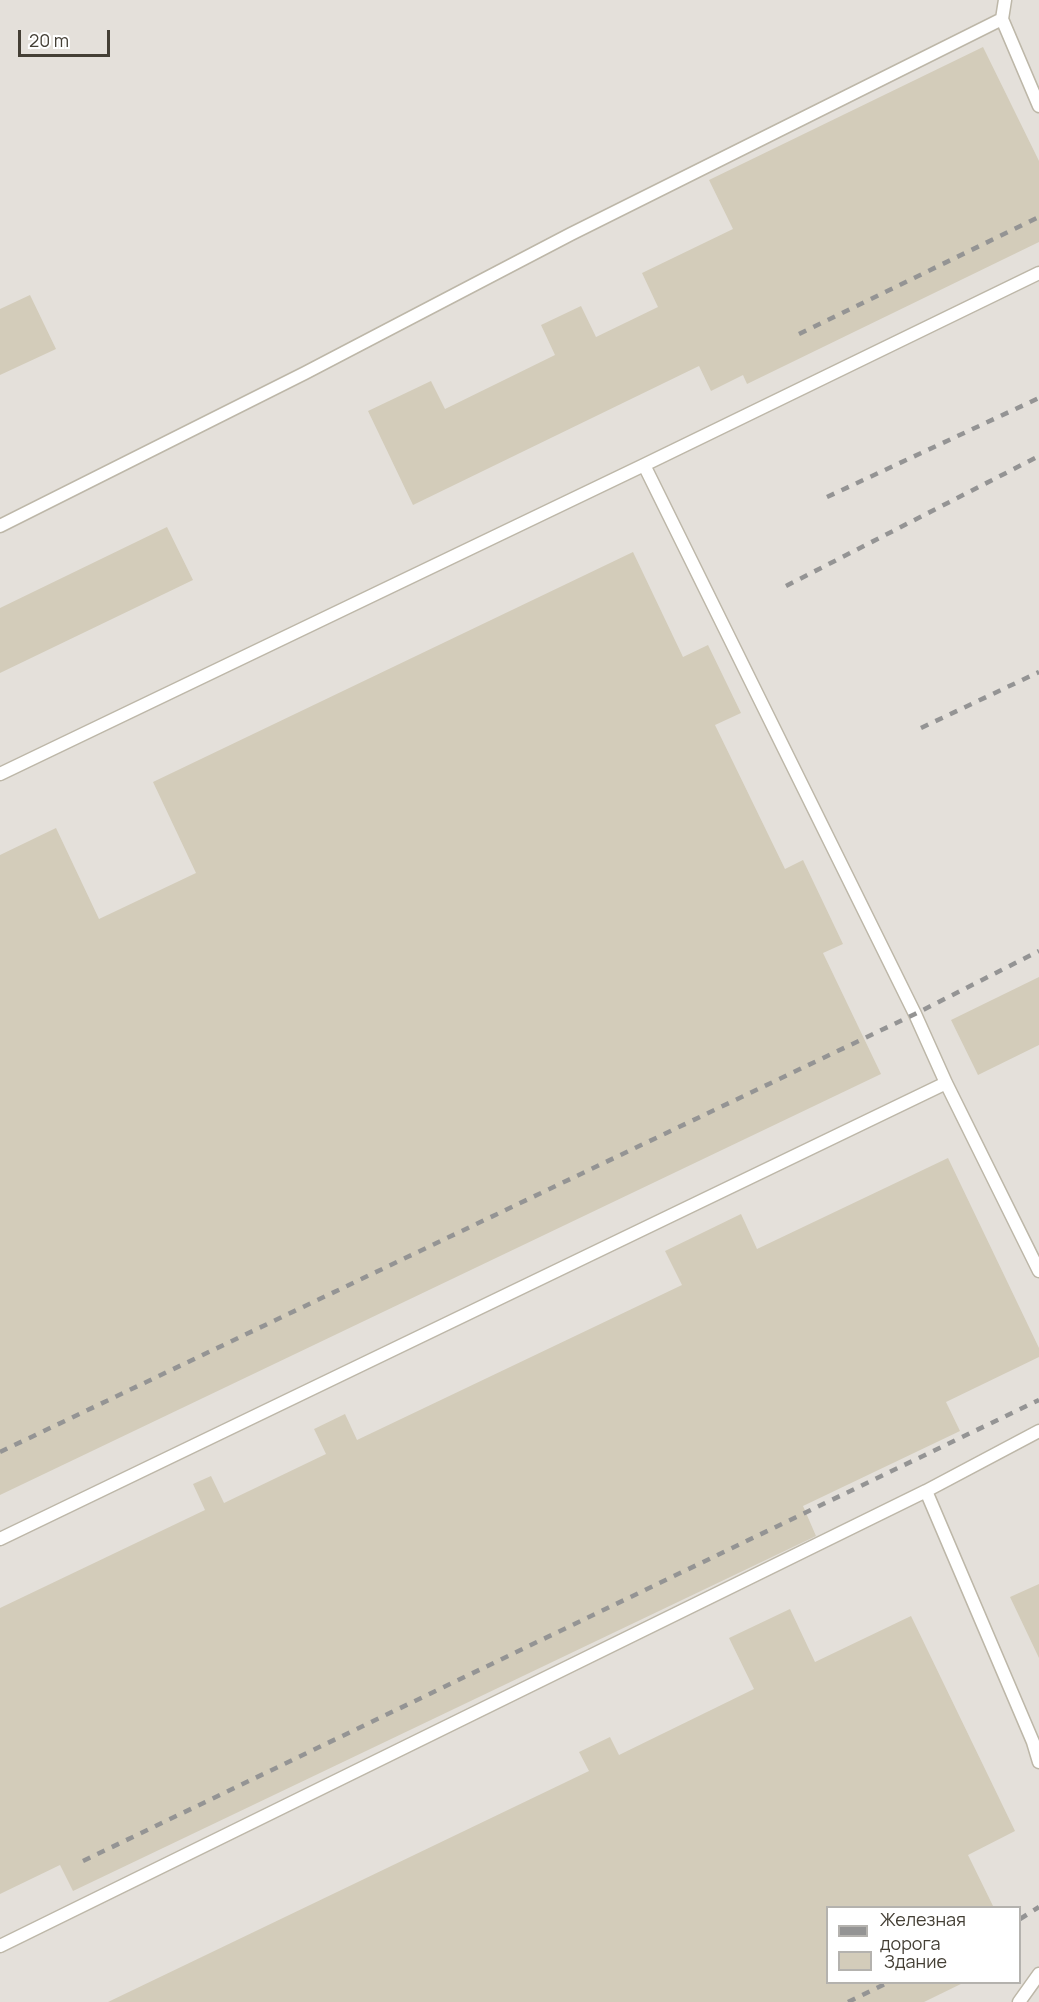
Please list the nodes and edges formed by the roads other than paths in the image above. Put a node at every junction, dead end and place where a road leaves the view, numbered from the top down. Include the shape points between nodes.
1 (1005, 0) edge
2 (1002, 19) junction
3 (1039, 106) edge
4 (1039, 273) edge
5 (644, 465) junction
6 (0, 526) edge
7 (0, 774) edge
8 (946, 1083) junction
9 (1039, 1270) edge
10 (1039, 1431) edge
11 (926, 1491) junction
12 (0, 1539) edge
13 (1039, 1762) edge
14 (0, 1946) edge
15 (1039, 1974) edge
16 (1019, 2002) edge

1 - 2 lane
2 - 3 lane
2 - 6 lane
4 - 5 lane
5 - 7 lane
5 - 8 lane
8 - 9 lane
8 - 12 lane
10 - 11 lane
11 - 13 lane
11 - 14 lane
15 - 16 lane

